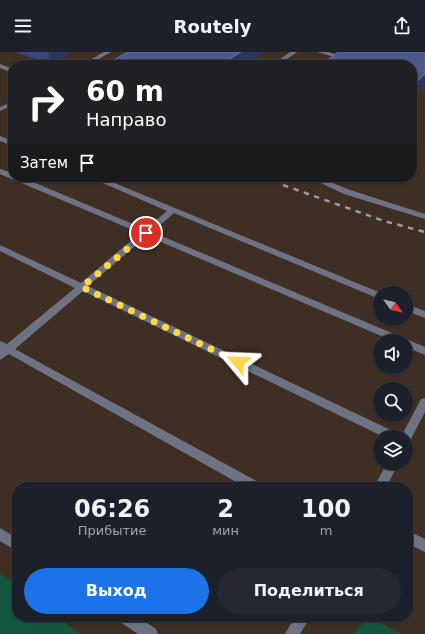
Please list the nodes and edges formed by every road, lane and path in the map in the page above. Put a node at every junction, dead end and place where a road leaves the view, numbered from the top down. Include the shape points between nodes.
1 (108, 52) edge
2 (294, 52) edge
3 (320, 52) edge
4 (334, 55) edge
5 (93, 60) edge
6 (282, 60) edge
7 (26, 182) edge
8 (105, 182) edge
9 (324, 182) edge
10 (173, 210) junction
11 (425, 217) edge
12 (146, 233) junction
13 (0, 248) edge
14 (82, 287) junction
15 (373, 293) edge
16 (413, 310) edge
17 (425, 315) edge
18 (385, 334) edge
19 (413, 346) edge
20 (3, 350) edge
21 (425, 351) edge
22 (425, 402) edge
23 (380, 430) edge
24 (410, 430) edge
25 (389, 470) edge
26 (247, 482) edge
27 (383, 482) edge
28 (0, 534) edge
29 (413, 540) edge
30 (12, 542) edge
31 (425, 546) edge
32 (132, 622) edge
33 (300, 622) edge
34 (150, 634) edge
35 (292, 634) edge

1 - 5 lane
2 - 6 lane
3 - 4 lane
7 - 12 lane
8 - 10 lane
9 - 11 lane
10 - 12 lane
10 - 15 lane
12 - 14 lane
12 - 18 lane
13 - 14 lane
14 - 20 lane
14 - 23 lane
16 - 17 lane
19 - 21 lane
20 - 26 lane
22 - 24 lane
25 - 27 lane
28 - 30 lane
29 - 31 lane
32 - 34 lane
33 - 35 lane

